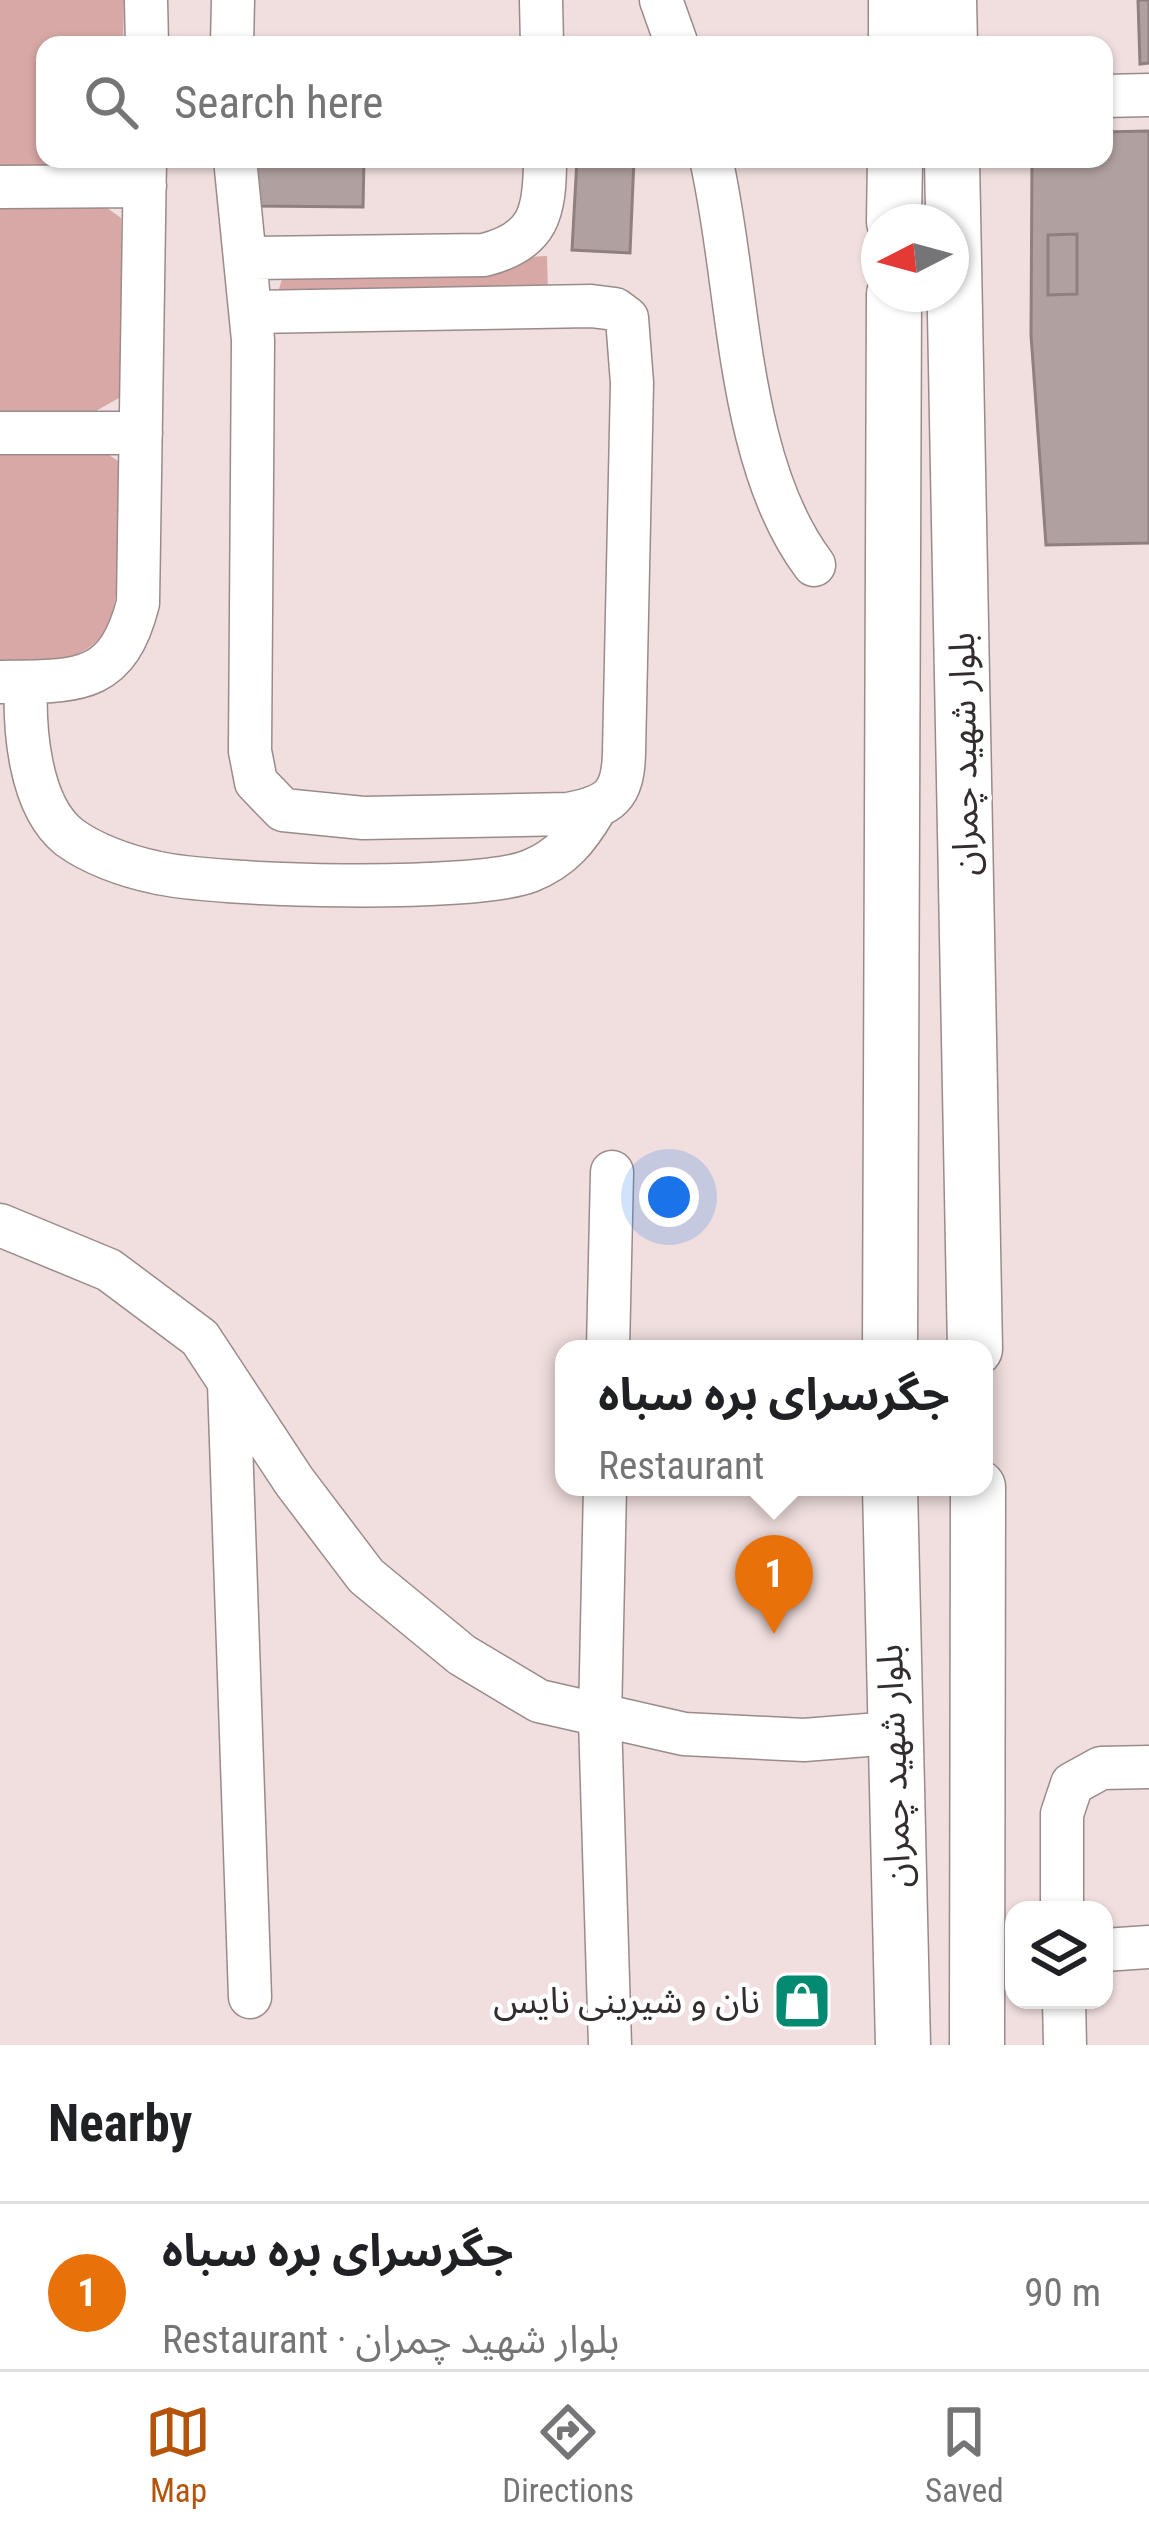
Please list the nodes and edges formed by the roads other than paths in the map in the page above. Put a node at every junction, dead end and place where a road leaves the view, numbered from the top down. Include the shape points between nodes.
1 (146, 0) edge
2 (233, 0) edge
3 (541, 0) edge
4 (661, 0) edge
5 (896, 0) edge
6 (950, 0) edge
7 (147, 36) edge
8 (232, 36) edge
9 (542, 36) edge
10 (674, 36) edge
11 (896, 36) edge
12 (950, 36) edge
13 (1149, 95) edge
14 (1113, 96) edge
15 (237, 168) edge
16 (544, 168) edge
17 (711, 168) edge
18 (895, 168) edge
19 (952, 168) edge
20 (145, 172) edge
21 (0, 187) edge
22 (894, 204) edge
23 (245, 258) junction
24 (251, 312) junction
25 (894, 312) edge
26 (0, 433) edge
27 (141, 434) junction
28 (814, 565) dead end
29 (13, 682) edge
30 (595, 809) junction
31 (612, 1172) dead end
32 (0, 1225) edge
33 (608, 1340) edge
34 (890, 1340) edge
35 (975, 1340) edge
36 (229, 1382) junction
37 (605, 1496) edge
38 (890, 1496) edge
39 (978, 1496) edge
40 (601, 1719) junction
41 (892, 1733) junction
42 (1149, 1767) edge
43 (1062, 1901) edge
44 (1149, 1947) edge
45 (1113, 1949) edge
46 (250, 1997) dead end
47 (1064, 2009) edge
48 (610, 2045) edge
49 (903, 2045) edge
50 (977, 2045) edge
51 (1065, 2045) edge

1 - 7 street
2 - 8 street
3 - 9 street
4 - 10 street
5 - 11 main road
6 - 12 main road
13 - 14 street
15 - 23 street
16 - 23 street via 538,214 514,248
17 - 28 street via 750,404 799,545
18 - 22 main road
19 - 35 main road, بلوار شهید چمران
20 - 21 street
20 - 27 street
23 - 24 street
24 - 30 street via 256,782 283,810 307,816
24 - 30 street via 591,306 627,318 623,782
25 - 34 main road, بلوار شهید چمران
26 - 27 street
27 - 29 street via 138,603 130,633 100,672
29 - 30 street via 48,810 68,836 154,872 311,883 526,873 558,857
31 - 33 street
32 - 36 street via 109,1270 200,1338
36 - 40 street via 366,1576 462,1655 538,1701
36 - 46 street
37 - 40 street
38 - 41 main road, بلوار شهید چمران
39 - 50 main road
40 - 41 street via 684,1734 804,1740
40 - 48 street
41 - 49 main road, بلوار شهید چمران
42 - 43 street via 1100,1768 1072,1784 1062,1814
44 - 45 street
47 - 51 street

